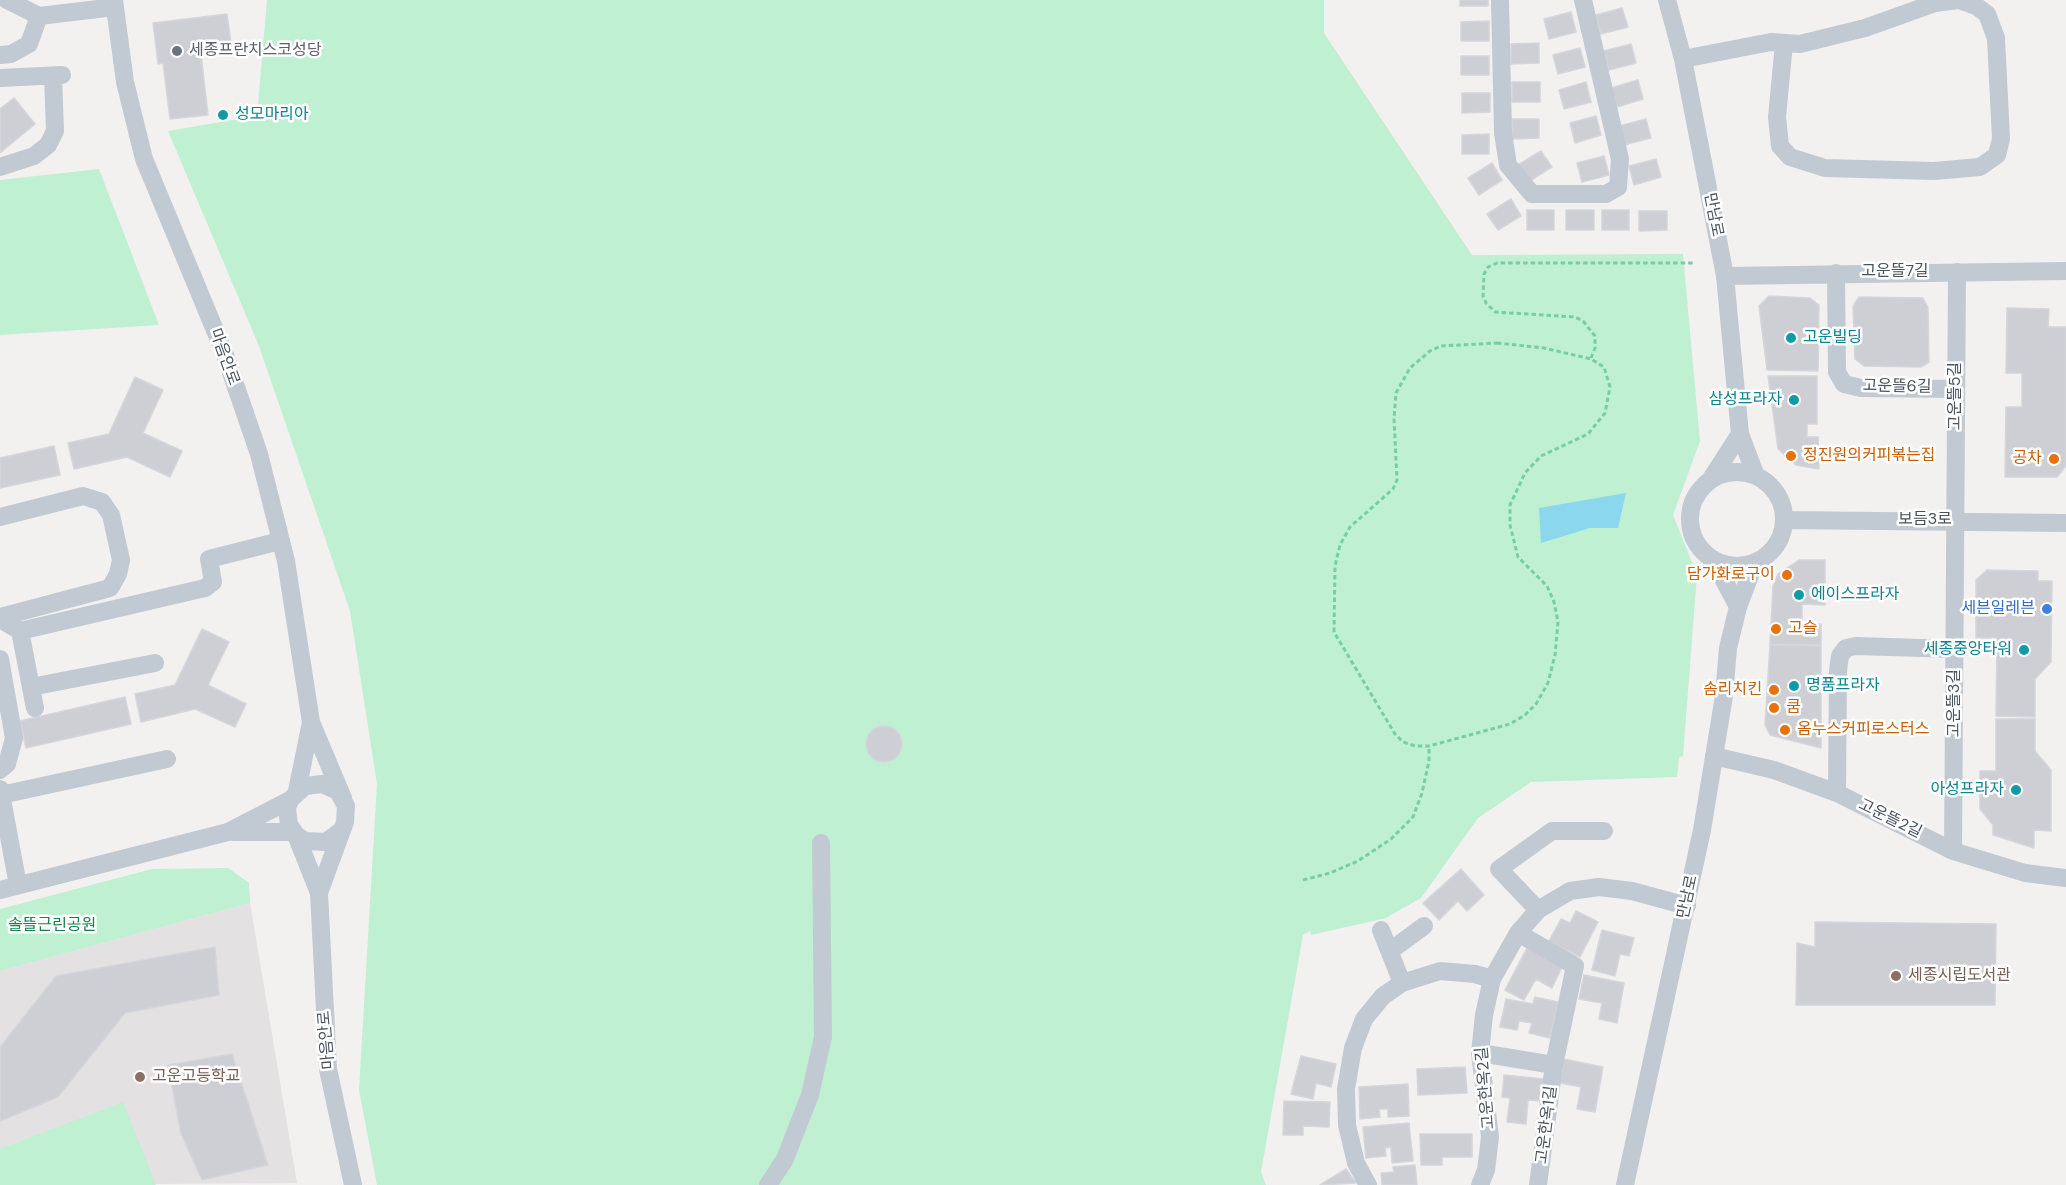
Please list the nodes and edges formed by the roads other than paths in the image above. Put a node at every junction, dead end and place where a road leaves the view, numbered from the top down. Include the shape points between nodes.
1 (7, 0) edge
2 (1500, 0) edge
3 (1583, 0) edge
4 (1667, 0) edge
5 (1958, 0) edge
6 (114, 3) edge
7 (39, 16) junction
8 (1784, 43) junction
9 (0, 55) edge
10 (1683, 59) junction
11 (0, 78) edge
12 (0, 167) edge
13 (2066, 271) edge
14 (1957, 272) junction
15 (1836, 273) junction
16 (1725, 276) junction
17 (1956, 389) junction
18 (1740, 434) junction
19 (1756, 476) junction
20 (1711, 479) junction
21 (0, 517) edge
22 (1784, 520) junction
23 (1957, 520) junction
24 (2066, 522) edge
25 (280, 541) junction
26 (1713, 559) junction
27 (1755, 562) junction
28 (1738, 607) junction
29 (0, 618) edge
30 (20, 631) junction
31 (1955, 649) junction
32 (0, 659) edge
33 (155, 663) dead end
34 (31, 687) junction
35 (35, 708) dead end
36 (311, 722) junction
37 (1714, 756) junction
38 (167, 759) dead end
39 (0, 770) edge
40 (1, 792) edge
41 (1837, 793) junction
42 (293, 795) junction
43 (343, 798) junction
44 (342, 830) junction
45 (1604, 831) dead end
46 (228, 832) junction
47 (295, 834) junction
48 (821, 843) dead end
49 (1953, 850) junction
50 (2066, 878) edge
51 (9, 888) edge
52 (319, 893) junction
53 (1687, 906) junction
54 (1538, 910) junction
55 (1424, 926) dead end
56 (1381, 930) dead end
57 (1518, 933) junction
58 (1390, 951) junction
59 (1492, 979) junction
60 (1402, 983) junction
61 (1480, 1053) junction
62 (1554, 1065) junction
63 (353, 1185) edge
64 (768, 1185) edge
65 (1368, 1185) edge
66 (1480, 1185) edge
67 (1538, 1185) edge
68 (1625, 1185) edge

1 - 7 street
2 - 3 street via 1503,133 1508,165 1533,194 1606,194 1617,187 1620,159
4 - 10 street, 만남로
5 - 8 street via 1935,3 1865,28 1800,44
5 - 8 street via 1986,14 1996,38 2001,139 1997,155 1980,167 1934,171 1825,168 1790,157 1780,146 1777,117
6 - 7 street
6 - 25 street, 마음안로 via 125,82 144,159 224,352 259,454
7 - 9 street via 28,44 11,54
8 - 10 street via 1771,42
10 - 16 street, 만남로
11 - 12 street via 58,75 55,131 48,145 34,156
13 - 14 street, 고운뜰7길
14 - 15 street, 고운뜰7길
14 - 17 street, 고운뜰5길
15 - 16 street, 고운뜰7길
15 - 17 street, 고운뜰6길 via 1837,372 1844,384 1861,388
16 - 18 street, 만남로
17 - 23 street, 고운뜰5길
18 - 19 street, 만남로
18 - 20 street
19 - 20 street via 1725,473
19 - 22 street via 1776,494
20 - 26 street via 1699,490 1689,520 1692,536
21 - 29 street via 83,496 102,502 111,515 121,560 110,588
22 - 23 street, 보듬3로
22 - 27 street via 1775,545
23 - 24 street, 보듬3로
23 - 31 street, 고운뜰3길
25 - 30 street via 209,559 213,582 206,588
25 - 36 street, 마음안로
26 - 27 street via 1741,566
26 - 28 street
27 - 28 street, 만남로
28 - 37 street, 만남로 via 1728,648
29 - 30 street
30 - 34 street
31 - 41 street via 1856,645 1846,648 1840,656 1838,671
31 - 49 street, 고운뜰3길
32 - 39 street via 14,738 7,764
33 - 34 street
34 - 35 street
36 - 42 street
36 - 43 street
37 - 41 street, 고운뜰2길 via 1774,770
37 - 53 street, 만남로
38 - 40 street
40 - 51 street
41 - 49 street, 고운뜰2길
42 - 43 street via 305,786 322,784
42 - 46 street
42 - 47 street via 287,816
43 - 44 street via 347,814
44 - 47 street via 326,842 315,843
44 - 52 street
45 - 54 street via 1552,831 1499,869
46 - 47 street
46 - 51 street
47 - 52 street
48 - 64 street via 823,1037 810,1095 785,1159
49 - 50 street, 고운뜰2길 via 2025,873
52 - 63 street, 마음안로 via 328,1069
53 - 54 street, 고운한옥2길 via 1632,891 1599,887 1570,891
53 - 68 street, 만남로
54 - 57 street, 고운한옥2길
55 - 58 street
56 - 58 street
57 - 59 street, 고운한옥2길
57 - 62 street, 고운한옥1길 via 1575,966
58 - 60 street
59 - 60 street via 1440,971
59 - 61 street, 고운한옥2길
60 - 65 street via 1383,996 1364,1019 1353,1048 1346,1089 1347,1125 1356,1163
61 - 62 street, 고운한옥1길
61 - 66 street, 고운한옥2길 via 1490,1137
62 - 67 street, 고운한옥1길

